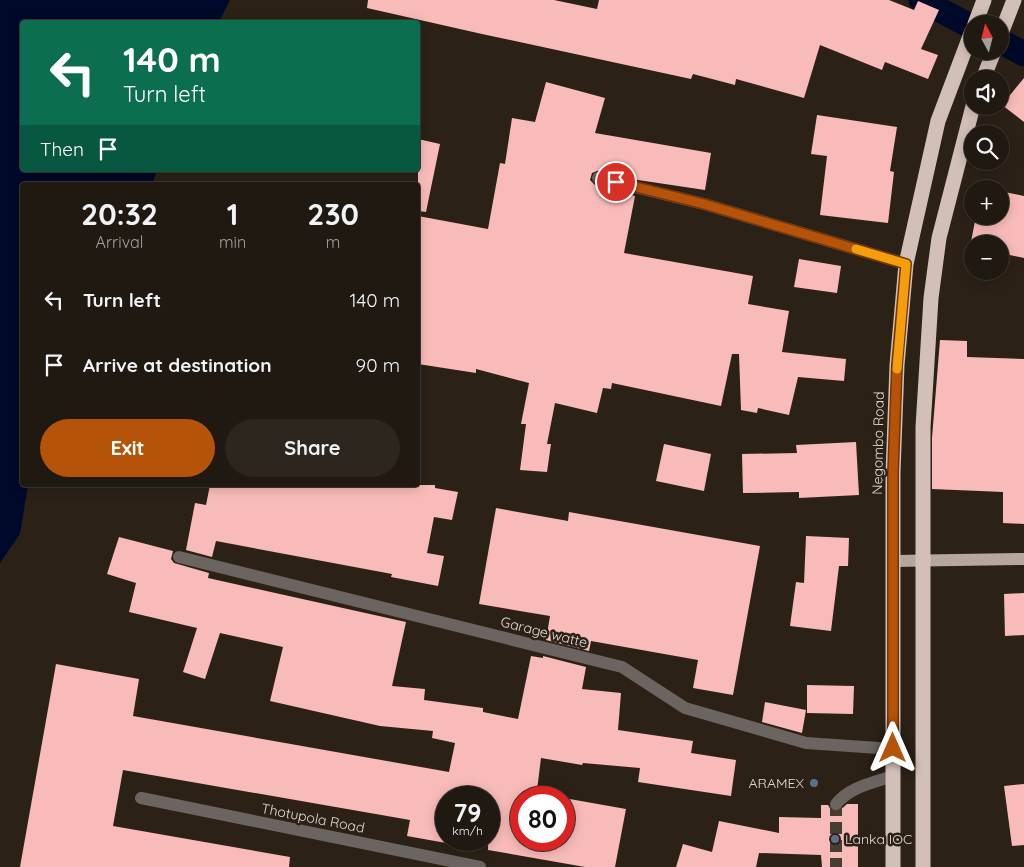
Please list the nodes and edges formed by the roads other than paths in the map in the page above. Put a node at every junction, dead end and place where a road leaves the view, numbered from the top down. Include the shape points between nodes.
1 (984, 0) edge
2 (1015, 5) edge
3 (978, 15) edge
4 (1009, 17) edge
5 (964, 52) edge
6 (971, 115) edge
7 (598, 178) dead end
8 (906, 264) junction
9 (179, 557) dead end
10 (1024, 559) edge
11 (923, 560) junction
12 (894, 561) junction
13 (893, 748) junction
14 (893, 776) junction
15 (140, 798) dead end
16 (836, 804) dead end
17 (480, 867) edge
18 (893, 867) edge
19 (923, 867) edge

1 - 3 highway
2 - 4 highway
5 - 8 highway, Negombo Road via 938,121
6 - 11 highway via 941,230 931,298 923,427
7 - 8 street via 704,204
8 - 12 highway, Negombo Road via 897,365
9 - 13 street, Garage watte via 622,667 685,708 806,743
10 - 11 main road
11 - 12 main road
11 - 19 highway
12 - 13 highway, Negombo Road
13 - 14 highway, Negombo Road
14 - 16 street via 854,790
14 - 18 highway, Negombo Road
15 - 17 street, Thotupola Road

